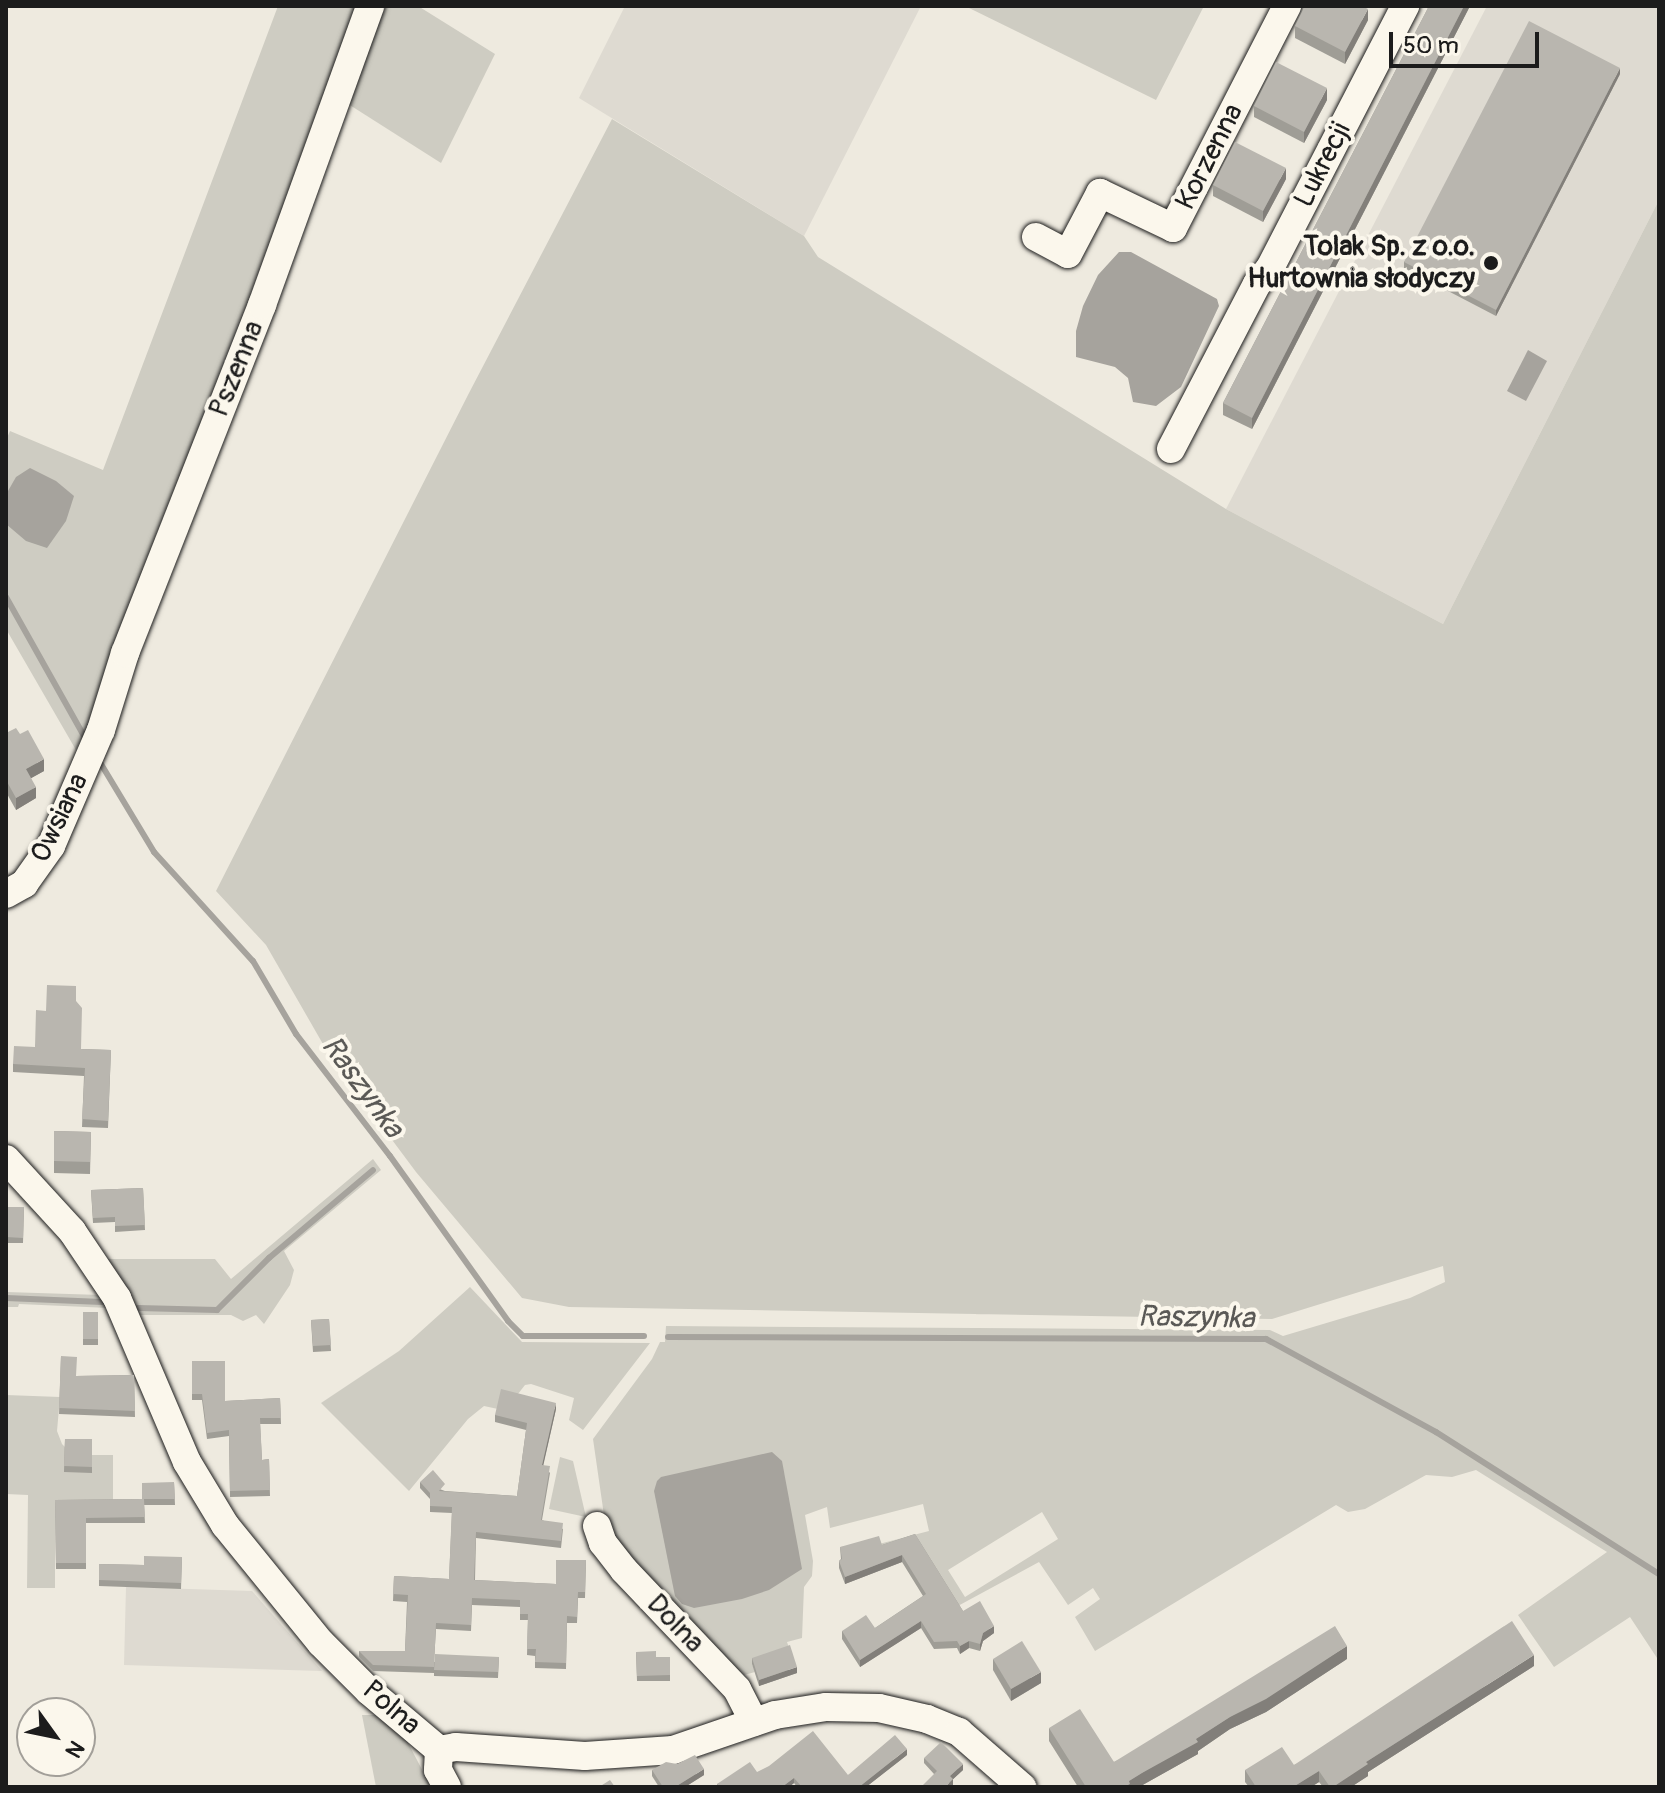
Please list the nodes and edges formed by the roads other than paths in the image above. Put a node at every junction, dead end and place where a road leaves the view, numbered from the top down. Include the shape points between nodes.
1 (370, 6) edge
2 (1287, 6) edge
3 (1405, 6) edge
4 (1036, 237) dead end
5 (1171, 449) dead end
6 (101, 730) joint
7 (6, 894) edge
8 (6, 1159) edge
9 (597, 1526) dead end
10 (754, 1722) junction
11 (439, 1750) junction
12 (447, 1787) edge
13 (1022, 1787) edge

1 - 6 street, Pszenna via 262,305 125,653
2 - 4 street, Korzenna via 1173,228 1100,193 1068,254
3 - 5 street, Lukrecji
6 - 7 street, Owsiana via 51,846 24,884
8 - 11 street, Polna via 72,1231 117,1298 187,1462 225,1525 326,1649
9 - 10 street, Dolna via 624,1570 737,1689
10 - 11 street, Polna via 673,1750 585,1756
10 - 13 street, Polna via 826,1707 879,1708 917,1716 959,1732
11 - 12 street via 437,1763

